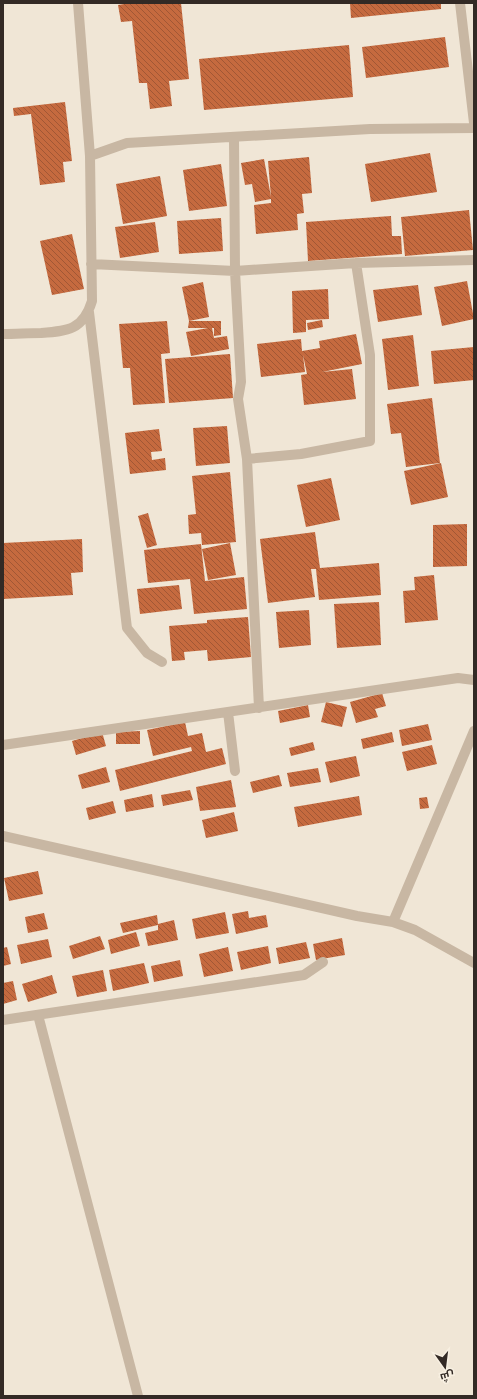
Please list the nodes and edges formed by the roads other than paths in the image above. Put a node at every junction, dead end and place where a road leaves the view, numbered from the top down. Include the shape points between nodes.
1 (78, 3) edge
2 (460, 3) edge
3 (474, 123) edge
4 (474, 128) edge
5 (234, 137) junction
6 (90, 156) junction
7 (474, 260) edge
8 (356, 263) junction
9 (91, 264) junction
10 (235, 271) junction
11 (88, 312) junction
12 (3, 334) edge
13 (247, 459) junction
14 (162, 662) dead end
15 (474, 680) edge
16 (259, 708) junction
17 (228, 712) junction
18 (474, 731) edge
19 (3, 746) edge
20 (235, 771) dead end
21 (3, 836) edge
22 (393, 922) junction
23 (323, 962) dead end
24 (474, 963) edge
25 (38, 1015) junction
26 (3, 1020) edge
27 (138, 1396) edge

1 - 6 street
2 - 3 street
4 - 5 street via 370,129
5 - 6 street via 127,143
5 - 10 street
6 - 9 street
7 - 8 street
8 - 10 street
8 - 13 street via 370,355 370,441 301,454
9 - 10 street
9 - 11 street via 92,301
10 - 13 street via 241,382 238,399
11 - 12 street via 76,327 66,331
11 - 14 street via 127,628 147,653
13 - 16 street
15 - 16 street via 458,678
16 - 17 street
17 - 19 street
17 - 20 street
18 - 22 street
21 - 22 street
22 - 24 street via 415,930
23 - 25 street via 304,975
25 - 26 street
25 - 27 street

